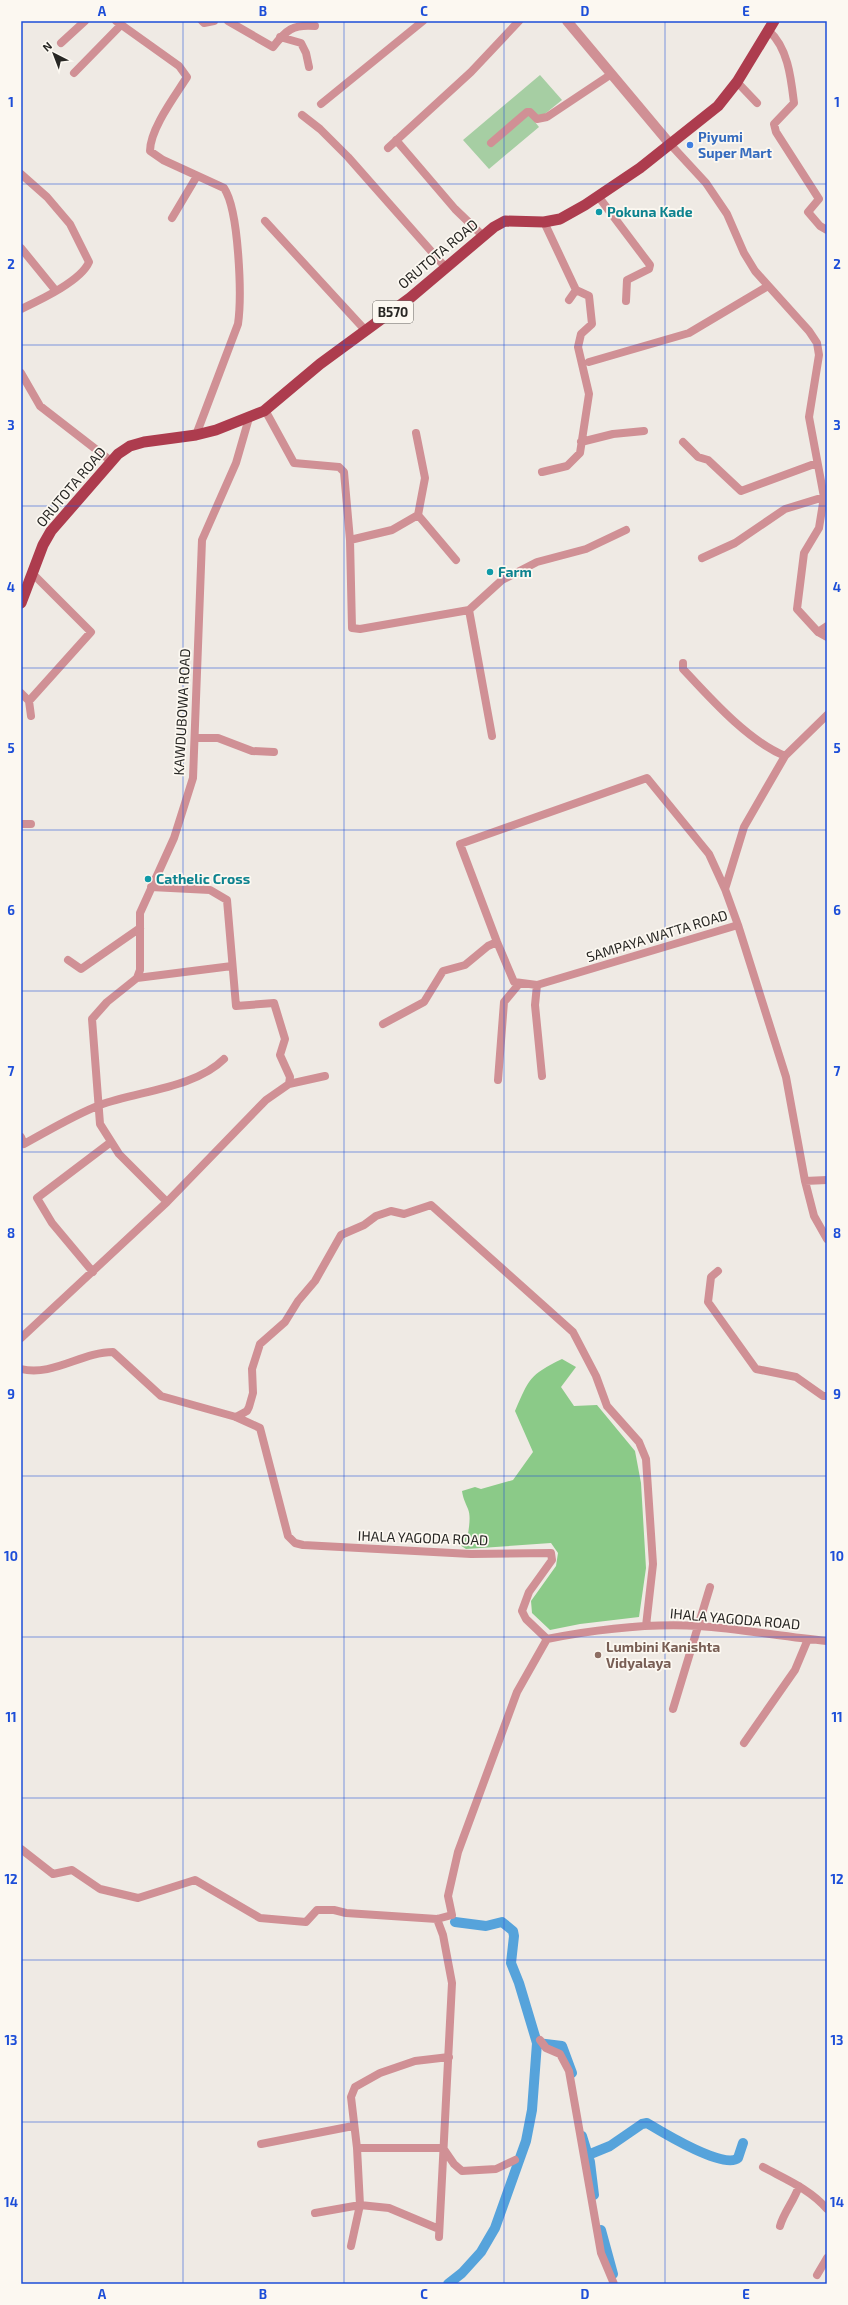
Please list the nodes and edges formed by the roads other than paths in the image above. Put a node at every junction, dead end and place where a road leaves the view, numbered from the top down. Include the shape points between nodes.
1 (85, 21) edge
2 (202, 21) edge
3 (214, 21) edge
4 (228, 21) edge
5 (423, 21) edge
6 (519, 21) edge
7 (567, 21) edge
8 (119, 23) edge
9 (315, 26) dead end
10 (771, 26) edge
11 (280, 37) junction
12 (61, 43) dead end
13 (309, 67) dead end
14 (74, 73) dead end
15 (610, 75) junction
16 (737, 82) junction
17 (757, 103) dead end
18 (321, 104) dead end
19 (302, 115) dead end
20 (396, 140) junction
21 (491, 143) dead end
22 (670, 144) junction
23 (388, 148) dead end
24 (21, 174) edge
25 (197, 176) junction
26 (598, 196) junction
27 (172, 218) dead end
28 (266, 221) dead end
29 (544, 222) junction
30 (827, 230) edge
31 (482, 235) junction
32 (21, 248) edge
33 (446, 268) junction
34 (768, 286) junction
35 (576, 290) junction
36 (56, 291) junction
37 (569, 300) dead end
38 (626, 301) dead end
39 (21, 309) edge
40 (366, 331) junction
41 (589, 362) dead end
42 (21, 372) edge
43 (265, 410) junction
44 (249, 418) junction
45 (644, 431) dead end
46 (416, 433) dead end
47 (196, 435) junction
48 (581, 442) junction
49 (683, 442) dead end
50 (111, 461) junction
51 (817, 463) junction
52 (542, 472) dead end
53 (824, 497) junction
54 (418, 515) junction
55 (626, 530) dead end
56 (350, 540) junction
57 (702, 558) dead end
58 (456, 560) dead end
59 (32, 573) junction
60 (21, 603) edge
61 (469, 610) junction
62 (827, 626) edge
63 (818, 632) junction
64 (827, 637) edge
65 (683, 663) dead end
66 (21, 693) edge
67 (29, 701) junction
68 (827, 715) edge
69 (31, 716) dead end
70 (492, 736) dead end
71 (196, 738) junction
72 (274, 752) dead end
73 (785, 756) junction
74 (21, 824) edge
75 (31, 824) dead end
76 (151, 887) junction
77 (725, 890) junction
78 (738, 925) junction
79 (140, 928) junction
80 (497, 942) junction
81 (68, 960) dead end
82 (232, 966) junction
83 (137, 978) junction
84 (519, 984) junction
85 (537, 985) junction
86 (383, 1024) dead end
87 (224, 1059) dead end
88 (325, 1076) dead end
89 (542, 1076) dead end
90 (498, 1080) dead end
91 (289, 1084) junction
92 (99, 1105) junction
93 (21, 1137) edge
94 (111, 1142) junction
95 (827, 1180) edge
96 (805, 1181) junction
97 (167, 1202) junction
98 (827, 1239) edge
99 (718, 1271) dead end
100 (93, 1272) junction
101 (21, 1338) edge
102 (21, 1368) edge
103 (827, 1396) edge
104 (236, 1417) junction
105 (710, 1587) dead end
106 (646, 1626) junction
107 (700, 1626) junction
108 (547, 1638) junction
109 (808, 1639) junction
110 (827, 1641) edge
111 (673, 1709) dead end
112 (744, 1743) dead end
113 (21, 1849) edge
114 (437, 1919) junction
115 (540, 2040) dead end
116 (449, 2057) junction
117 (353, 2126) junction
118 (261, 2144) dead end
119 (357, 2148) junction
120 (443, 2148) junction
121 (515, 2160) dead end
122 (763, 2167) dead end
123 (799, 2186) junction
124 (360, 2205) junction
125 (827, 2208) edge
126 (316, 2214) dead end
127 (780, 2226) dead end
128 (439, 2229) junction
129 (439, 2237) dead end
130 (351, 2246) dead end
131 (827, 2258) edge
132 (817, 2275) dead end
133 (614, 2284) edge

1 - 12 street
2 - 3 street
4 - 11 street via 273,47
5 - 18 street
6 - 20 street via 471,72
7 - 15 street
8 - 14 street
8 - 25 street via 186,73 187,77 152,137 150,151
9 - 11 street via 302,25 290,28
10 - 16 main road, ORUTOTA ROAD / B570
10 - 30 street via 784,50 794,103 774,124 776,132 819,199 808,212
11 - 13 street via 300,43 306,53
15 - 21 street via 547,117 537,119 527,112
15 - 22 street
16 - 17 street
16 - 22 main road, ORUTOTA ROAD / B570 via 718,106
19 - 33 street via 348,157
20 - 23 street
20 - 31 street via 455,209
22 - 26 main road, ORUTOTA ROAD / B570
22 - 34 street via 706,183 727,214 744,254
24 - 36 street via 47,197 70,224 89,262 86,270
25 - 27 street
25 - 47 street via 224,188 229,197 240,290 238,324
26 - 29 main road, ORUTOTA ROAD / B570 via 560,219
26 - 38 street via 650,265 649,269 627,280
28 - 40 street
29 - 31 main road, ORUTOTA ROAD / B570 via 505,221
29 - 35 street
31 - 33 main road, ORUTOTA ROAD / B570
32 - 36 street
33 - 40 main road, ORUTOTA ROAD / B570
34 - 41 street via 689,333
34 - 51 street via 817,343 820,355 809,417
35 - 37 street
35 - 48 street via 589,296 592,324 581,334 578,347 589,394
36 - 39 street
40 - 43 main road, ORUTOTA ROAD / B570 via 320,364
42 - 50 street via 40,406
43 - 44 main road, ORUTOTA ROAD / B570
43 - 56 street via 294,463 339,467 344,472
44 - 47 main road, ORUTOTA ROAD / B570
44 - 71 street, KAWDUBOWA ROAD via 236,463 202,540
45 - 48 street via 613,434
46 - 54 street via 425,478
47 - 50 main road, ORUTOTA ROAD / B570 via 130,446
48 - 52 street via 580,453 567,466
49 - 51 street via 698,457 708,460 741,491
50 - 59 main road, ORUTOTA ROAD / B570 via 51,531
51 - 53 street
53 - 57 street via 785,509 735,543
53 - 63 street via 819,528 804,553 797,609
54 - 56 street via 392,530
54 - 58 street
55 - 61 street via 586,549 530,566 502,580
56 - 61 street via 352,628 360,629
59 - 60 main road, ORUTOTA ROAD / B570
59 - 67 street via 91,632
61 - 70 street
62 - 63 street
63 - 64 street
65 - 73 street via 683,669 719,707 771,751
66 - 67 street
67 - 69 street
68 - 73 street, SAMPAYA WATTA ROAD
71 - 72 street via 218,738 252,751
71 - 76 street, KAWDUBOWA ROAD via 193,778 174,838
73 - 77 street, SAMPAYA WATTA ROAD via 744,827
74 - 75 street
76 - 79 street, KAWDUBOWA ROAD via 140,913
76 - 82 street via 210,890 227,900
77 - 78 street, SAMPAYA WATTA ROAD
77 - 80 street via 709,854 646,778 460,844
78 - 85 street, SAMPAYA WATTA ROAD
78 - 96 street via 786,1077
79 - 81 street via 81,969
79 - 83 street, KAWDUBOWA ROAD via 140,970
80 - 84 street via 514,982
80 - 86 street via 488,946 465,965 443,971 424,1002
82 - 83 street
82 - 91 street via 236,1006 274,1003 285,1039 280,1055 290,1077
83 - 92 street via 107,1002 92,1019
84 - 85 street, SAMPAYA WATTA ROAD
84 - 90 street via 504,1002
85 - 89 street via 535,1005
87 - 92 street via 213,1070 185,1081
88 - 91 street
91 - 97 street via 266,1100
92 - 93 street via 24,1144
92 - 94 street via 100,1124
94 - 97 street via 119,1154
94 - 100 street via 37,1198 52,1222
95 - 96 street
96 - 98 street via 814,1216
97 - 100 street
99 - 103 street via 711,1277 708,1302 756,1369 796,1377 823,1396
100 - 101 street
102 - 104 street, IHALA YAGODA ROAD via 32,1372 46,1370 100,1352 113,1352 161,1396
104 - 106 street via 249,1407 253,1394 252,1369 260,1344 285,1322 315,1281 341,1235 364,1225 376,1216 391,1211 404,1214 431,1205 573,1332 596,1376 607,1406 639,1442 646,1459 653,1564
104 - 108 street, IHALA YAGODA ROAD via 260,1428 281,1514 288,1536 295,1543 471,1554 551,1553 552,1560 529,1592 522,1611 526,1619
105 - 107 street
106 - 107 street, IHALA YAGODA ROAD
106 - 108 street, IHALA YAGODA ROAD via 596,1630
107 - 109 street, IHALA YAGODA ROAD
107 - 111 street
108 - 114 street via 517,1692 458,1852 448,1896 452,1915
109 - 110 street, IHALA YAGODA ROAD
109 - 112 street via 795,1670
113 - 114 street via 53,1874 72,1870 100,1889 138,1898 195,1880 260,1918 306,1922 317,1910 334,1910
114 - 116 street via 443,1934 452,1983
115 - 133 street via 546,2048 560,2054 569,2071 601,2253
116 - 117 street via 415,2061 380,2073 355,2087 351,2097
116 - 120 street
117 - 118 street
117 - 119 street
119 - 120 street
119 - 124 street
120 - 121 street via 462,2171 496,2170
120 - 128 street
122 - 123 street
123 - 125 street
123 - 127 street via 794,2199 783,2214
124 - 126 street
124 - 128 street via 389,2208
124 - 130 street
128 - 129 street
131 - 132 street

